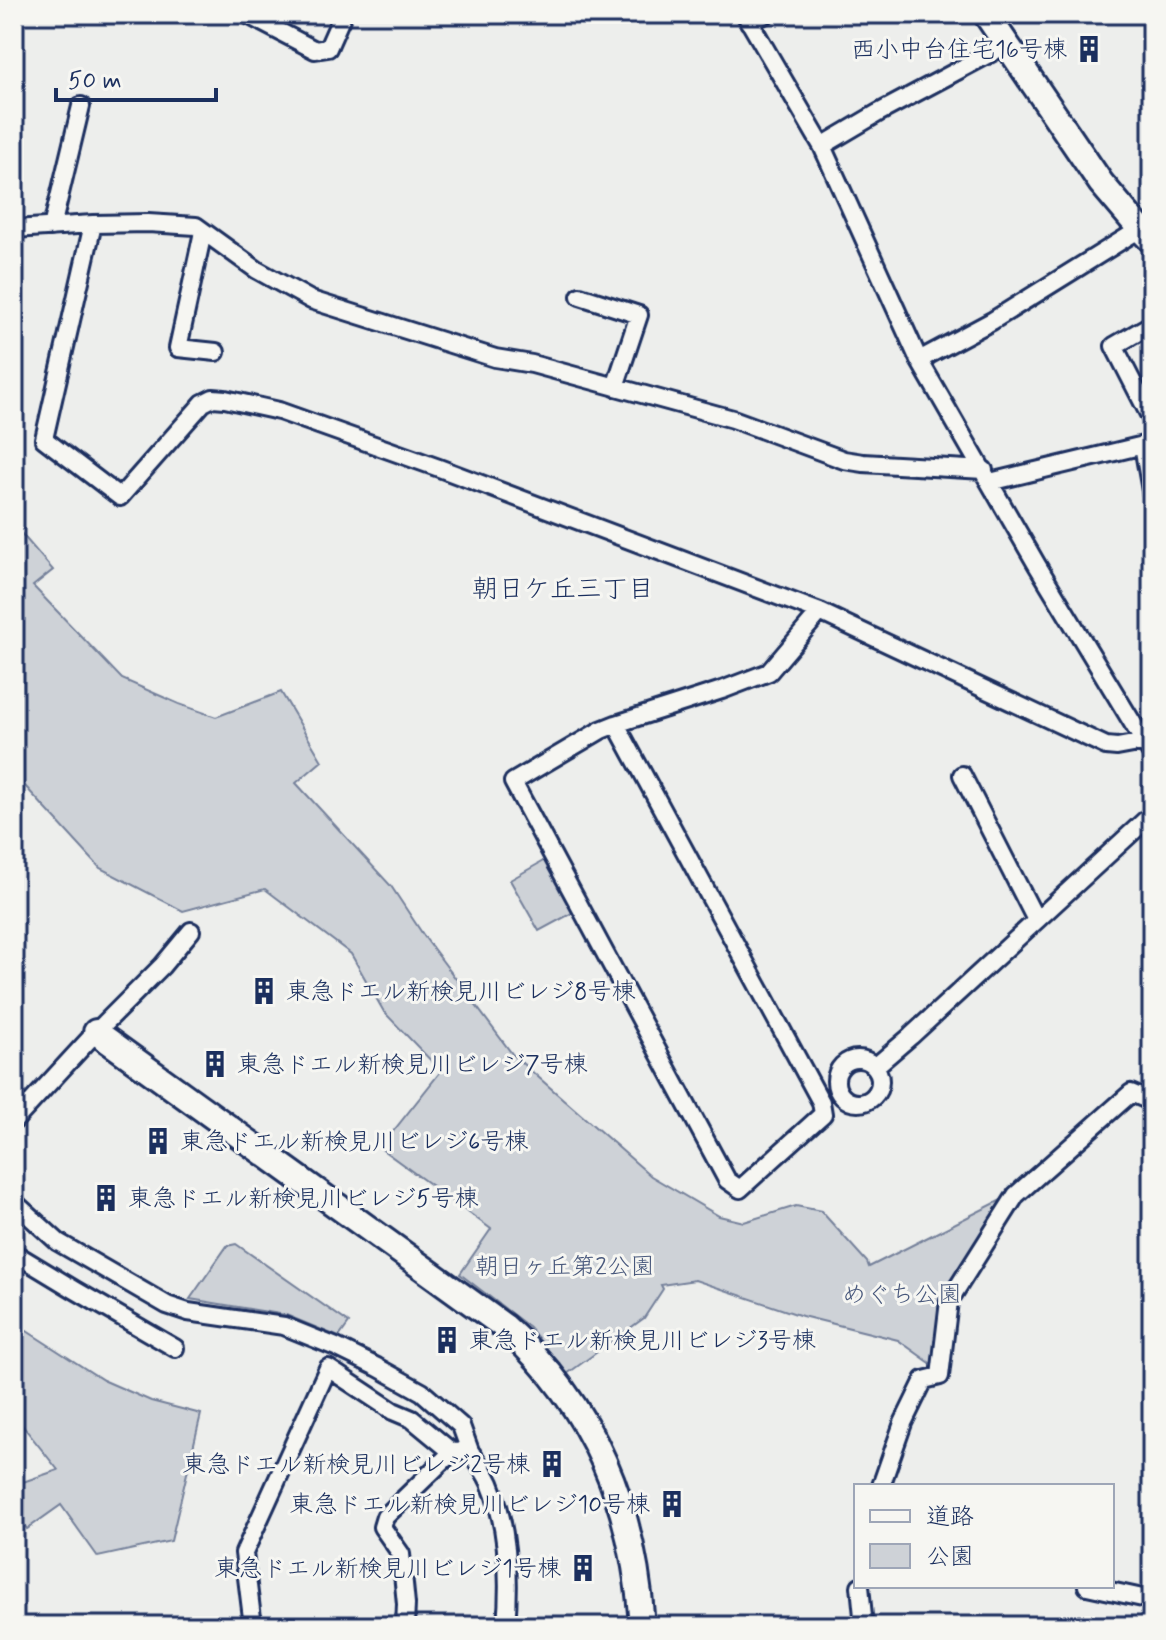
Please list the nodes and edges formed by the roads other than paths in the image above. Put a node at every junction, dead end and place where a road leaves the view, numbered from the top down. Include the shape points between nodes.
1 (246, 14) edge
2 (343, 14) edge
3 (766, 14) edge
4 (991, 16) edge
5 (747, 18) edge
6 (1006, 45) junction
7 (81, 106) dead end
8 (822, 146) junction
9 (93, 224) junction
10 (52, 227) junction
11 (14, 229) edge
12 (203, 232) junction
13 (1146, 235) edge
14 (580, 296) dead end
15 (1152, 324) edge
16 (216, 352) dead end
17 (919, 360) junction
18 (615, 387) junction
19 (1152, 420) edge
20 (1147, 445) edge
21 (987, 476) junction
22 (1152, 496) edge
23 (820, 612) junction
24 (616, 724) junction
25 (1148, 748) edge
26 (962, 775) dead end
27 (1152, 814) edge
28 (1036, 920) junction
29 (191, 931) dead end
30 (96, 1032) junction
31 (876, 1066) junction
32 (838, 1089) junction
33 (821, 1102) junction
34 (1152, 1102) edge
35 (14, 1121) edge
36 (14, 1202) edge
37 (14, 1253) edge
38 (175, 1348) dead end
39 (470, 1451) junction
40 (452, 1452) junction
41 (882, 1484) edge
42 (860, 1588) edge
43 (1096, 1588) edge
44 (1152, 1600) edge
45 (253, 1626) edge
46 (405, 1626) edge
47 (506, 1626) edge
48 (642, 1626) edge
49 (864, 1626) edge

1 - 2 street via 315,50 328,48
3 - 5 street
4 - 6 street
5 - 8 street
6 - 8 street
6 - 13 street via 1101,183
7 - 10 street
8 - 17 street
9 - 10 street
9 - 12 street via 196,226
9 - 23 street via 44,439 120,497 203,403 225,399 279,411 439,468
10 - 11 street
12 - 16 street via 178,348
12 - 18 street via 311,300 495,358
13 - 17 street
14 - 18 street via 639,315
15 - 19 street via 1114,346
17 - 21 street
18 - 21 street via 733,419 844,460
20 - 21 street
20 - 22 street
21 - 25 street
23 - 24 street via 769,672
23 - 25 street via 1106,746
24 - 33 street
24 - 33 street via 513,782 727,1180 740,1189 823,1114
26 - 28 street
27 - 28 street
28 - 31 street
29 - 30 street
30 - 35 street
30 - 48 street via 505,1327 538,1358 584,1420 614,1486 637,1569
31 - 32 street via 866,1059 851,1059 840,1067
31 - 32 street via 881,1083 872,1099 855,1103
32 - 33 street
34 - 41 street via 1131,1093 1016,1195 949,1301 940,1376 924,1380
36 - 39 street via 58,1242 167,1305 284,1326 389,1373 422,1392 461,1426
37 - 38 street
39 - 40 street
39 - 47 street via 499,1508 507,1559
40 - 45 street via 412,1419 328,1368 244,1553
40 - 46 street via 385,1517 382,1527 401,1554
42 - 49 street
43 - 44 street

